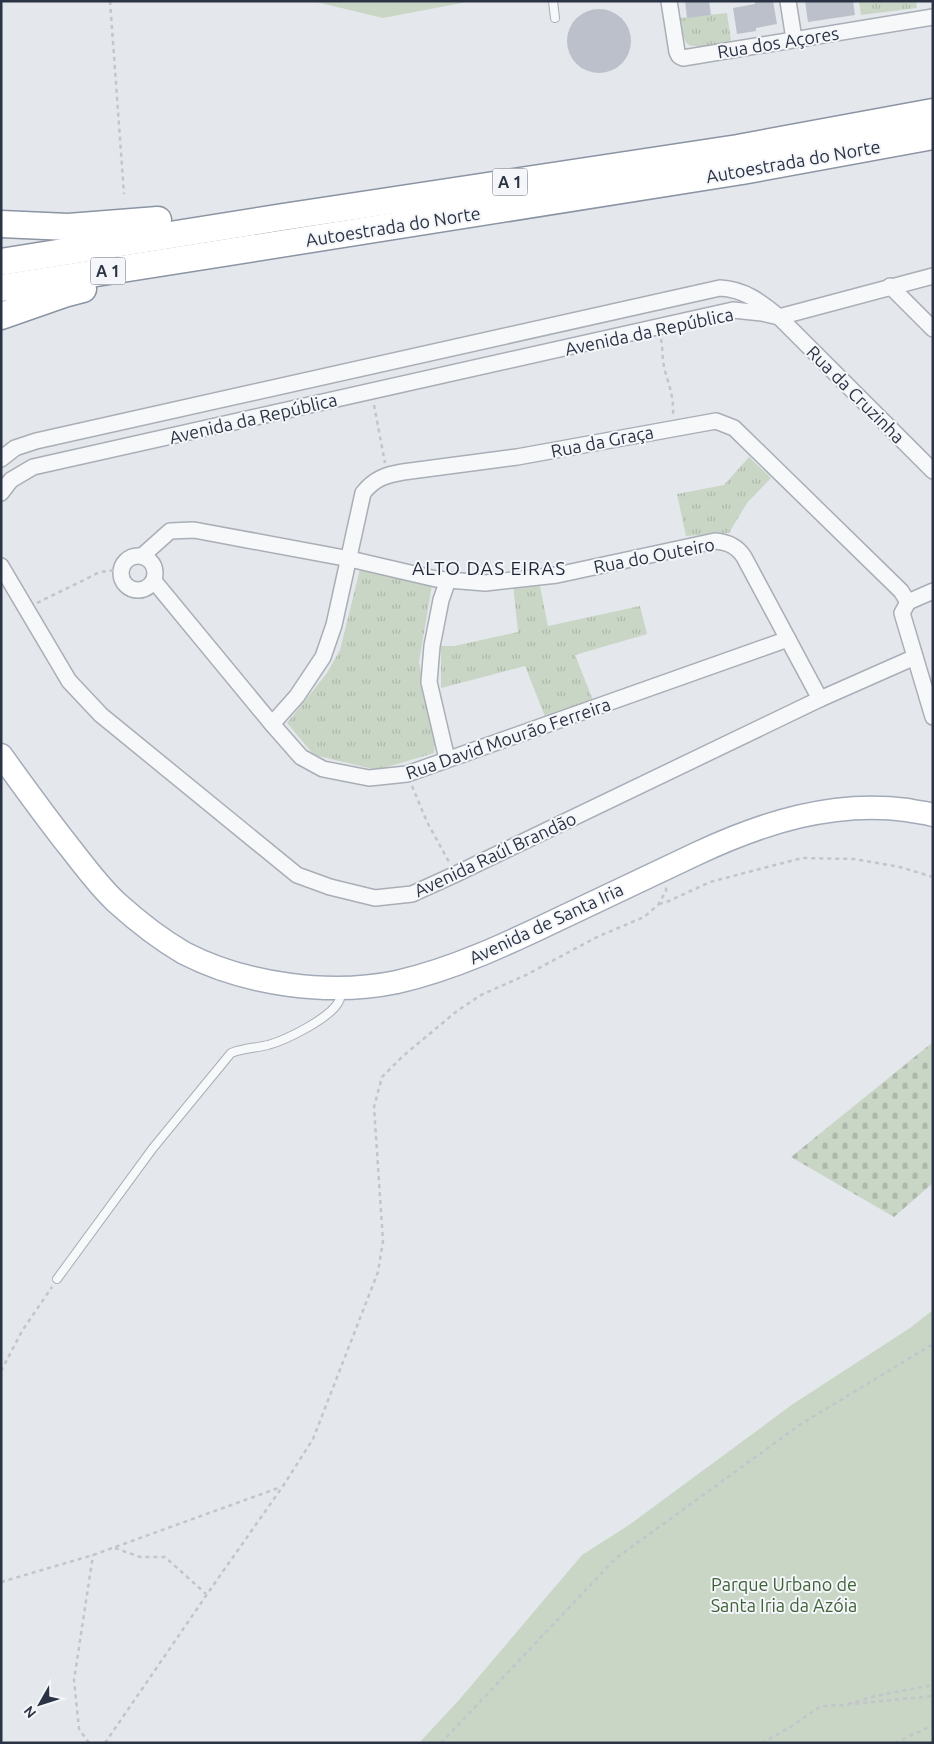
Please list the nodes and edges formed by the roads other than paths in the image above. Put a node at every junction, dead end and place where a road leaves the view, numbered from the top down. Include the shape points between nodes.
1 (553, 1) edge
2 (669, 1) edge
3 (788, 1) edge
4 (933, 17) edge
5 (555, 18) dead end
6 (794, 39) junction
7 (933, 112) edge
8 (933, 136) edge
9 (283, 216) junction
10 (1, 224) edge
11 (216, 255) junction
12 (1, 262) edge
13 (933, 276) edge
14 (890, 286) junction
15 (1, 288) edge
16 (1, 316) edge
17 (779, 317) junction
18 (933, 328) edge
19 (399, 360) junction
20 (404, 384) junction
21 (1, 459) edge
22 (933, 470) edge
23 (1, 493) edge
24 (142, 556) junction
25 (350, 559) junction
26 (1, 566) edge
27 (448, 580) junction
28 (154, 581) junction
29 (933, 591) edge
30 (908, 602) junction
31 (788, 639) junction
32 (915, 657) junction
33 (820, 699) junction
34 (933, 717) edge
35 (272, 724) junction
36 (1, 755) edge
37 (447, 759) junction
38 (933, 815) edge
39 (341, 987) junction
40 (57, 1279) road end

1 - 5 lane
2 - 6 street, Rua dos Açores via 677,52 681,57
3 - 6 street
4 - 6 street, Rua dos Açores
7 - 9 highway, Autoestrada do Norte / A 1 via 738,148
8 - 11 highway, Autoestrada do Norte / A 1 via 742,171
9 - 10 highway via 235,209 136,223 68,227
9 - 12 highway, Autoestrada do Norte / A 1
11 - 15 highway, Autoestrada do Norte / A 1
11 - 16 highway via 150,275 64,294
13 - 14 street
14 - 17 street
14 - 18 street
17 - 19 street, Avenida da República via 744,292 720,288
17 - 20 street, Avenida da República via 733,310
17 - 22 street, Rua da Cruzinha
19 - 20 street
19 - 21 street, Avenida da República via 36,441 15,448
20 - 23 street, Avenida da República via 34,466 11,480
24 - 25 street, Rua do Outeiro via 170,531 194,530
24 - 28 street via 155,569
24 - 28 street via 126,560 122,580 130,588 140,590
25 - 27 street, Rua do Outeiro
25 - 30 street, Rua da Graça via 363,493 371,484 388,475 517,457 716,421 734,428 901,591
25 - 35 street, Rua da Graça via 323,657 297,696
26 - 33 street, Avenida Raúl Brandão via 69,680 101,715 297,875 375,898 412,894
27 - 31 street, Rua do Outeiro via 485,583 557,575 715,541 726,542 738,548 744,556
27 - 37 street via 432,646 429,682
28 - 35 street, Rua David Mourão Ferreira
29 - 30 street
30 - 32 street via 902,613
31 - 33 street, Rua do Outeiro
31 - 37 street, Rua David Mourão Ferreira
32 - 33 street, Avenida Raúl Brandão
32 - 34 street
35 - 37 street, Rua David Mourão Ferreira via 302,757 323,769 369,778 407,774
36 - 39 main road, Avenida de Santa Iria via 87,870 149,930 185,953 226,970 288,985
38 - 39 main road, Avenida de Santa Iria via 886,808 842,809 761,826 502,946 398,982
39 - 40 lane via 340,1000 312,1026 270,1044 231,1053 153,1148

